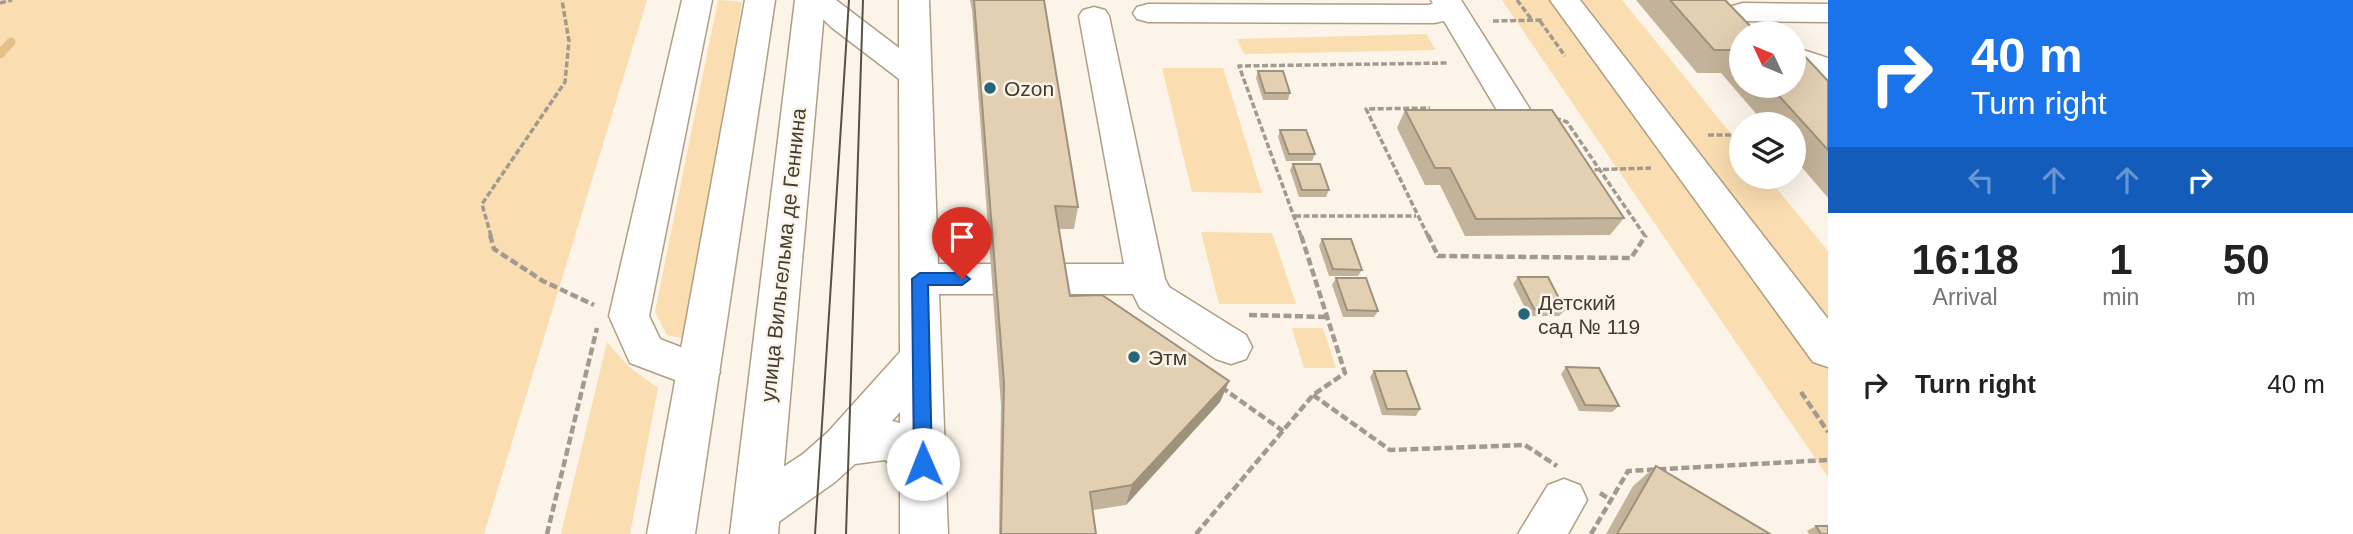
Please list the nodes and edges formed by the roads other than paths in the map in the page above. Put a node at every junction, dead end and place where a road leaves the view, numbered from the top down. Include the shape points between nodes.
1 (697, 0) edge
2 (760, 0) edge
3 (810, 0) edge
4 (819, 0) edge
5 (1448, 3) edge
6 (914, 10) edge
7 (1553, 10) edge
8 (1148, 13) dead end
9 (1828, 13) edge
10 (1746, 15) edge
11 (1094, 16) dead end
12 (842, 21) junction
13 (916, 76) junction
14 (1516, 114) edge
15 (920, 279) junction
16 (992, 279) edge
17 (1058, 279) edge
18 (1146, 279) junction
19 (1234, 331) road end
20 (1828, 350) edge
21 (921, 357) junction
22 (699, 372) junction
23 (844, 446) junction
24 (923, 464) junction
25 (755, 522) edge
26 (671, 534) edge
27 (924, 534) edge

1 - 22 main road via 629,316 645,351
2 - 22 main road
3 - 25 main road, улица Вильгельма де Геннина
4 - 12 main road
5 - 8 main road via 1434,13
5 - 14 main road
6 - 12 main road via 897,31 865,30
6 - 13 main road
7 - 20 main road via 1690,167
9 - 10 main road
11 - 18 main road
12 - 13 main road
13 - 15 main road
15 - 16 main road
15 - 21 main road
17 - 18 main road
18 - 19 main road via 1154,297
21 - 23 main road, улица Вильгельма де Геннина
21 - 24 main road
22 - 26 main road
23 - 24 main road via 893,440
23 - 25 main road, улица Вильгельма де Геннина
24 - 27 main road

